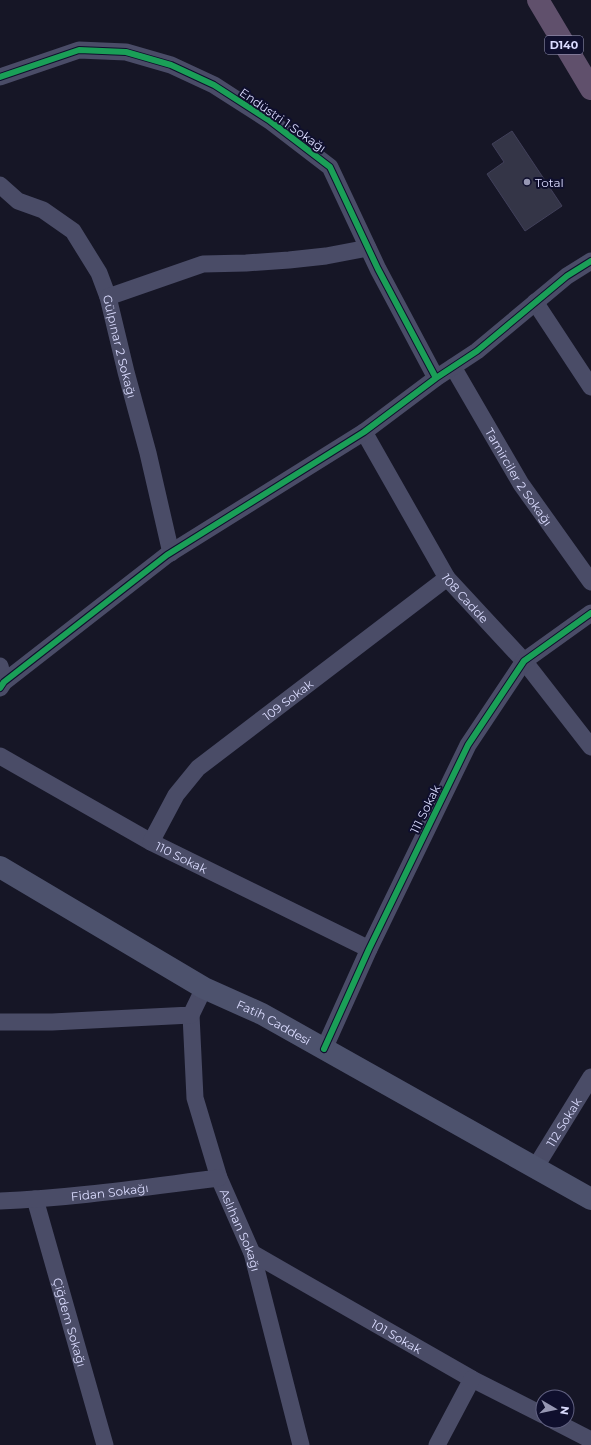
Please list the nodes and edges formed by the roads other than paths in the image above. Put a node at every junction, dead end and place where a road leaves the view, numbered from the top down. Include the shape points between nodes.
1 (538, 0) edge
2 (0, 77) edge
3 (591, 89) edge
4 (0, 185) edge
5 (368, 248) junction
6 (591, 261) edge
7 (108, 297) junction
8 (536, 302) junction
9 (452, 367) junction
10 (436, 378) junction
11 (591, 387) edge
12 (364, 432) junction
13 (171, 553) junction
14 (447, 578) junction
15 (591, 582) edge
16 (591, 613) edge
17 (524, 661) junction
18 (1, 679) edge
19 (591, 747) edge
20 (0, 756) edge
21 (151, 842) junction
22 (0, 867) edge
23 (370, 949) junction
24 (204, 988) junction
25 (191, 1015) junction
26 (0, 1022) edge
27 (324, 1049) junction
28 (591, 1077) edge
29 (586, 1096) edge
30 (535, 1168) junction
31 (219, 1178) junction
32 (35, 1199) junction
33 (591, 1199) edge
34 (0, 1200) edge
35 (252, 1253) junction
36 (472, 1379) junction
37 (535, 1411) edge
38 (570, 1429) edge
39 (591, 1440) edge
40 (105, 1445) edge
41 (301, 1445) edge
42 (436, 1445) edge

1 - 3 highway, D140
2 - 5 street, Endüstri 1 Sokağı via 79,50 126,52 172,65 214,86 264,117 330,167
4 - 7 street, Gülpınar 2 Sokağı via 18,201 43,210 73,231 99,273
5 - 7 street via 296,259 203,264
5 - 10 street, Endüstri 1 Sokağı
6 - 8 street via 567,276
7 - 13 street, Gülpınar 2 Sokağı
8 - 9 street via 476,351
8 - 11 street
9 - 10 street
9 - 15 street, Tamirciler 2 Sokağı via 521,484
10 - 12 street
12 - 13 street
12 - 14 street, 108 Cadde
13 - 18 street
14 - 17 street, 108 Cadde
14 - 21 street, 109 Sokak via 198,768 176,795
16 - 17 street, 111 Sokak
17 - 19 street, 108 Cadde
17 - 23 street, 111 Sokak via 468,745
20 - 21 street, 110 Sokak
21 - 23 street, 110 Sokak
22 - 24 main road, Fatih Caddesi
23 - 27 street, 111 Sokak
24 - 25 street
24 - 27 main road, Fatih Caddesi via 262,1014
25 - 26 street
25 - 31 street, Aslıhan Sokağı via 195,1098
27 - 30 main road, Fatih Caddesi
28 - 29 street, 112 Sokak
29 - 30 street, 112 Sokak
30 - 33 main road, Fatih Caddesi
31 - 32 street, Fidan Sokağı
31 - 35 street, Aslıhan Sokağı
32 - 34 street, Fidan Sokağı
32 - 40 street, Çiğdem Sokağı
35 - 36 street, 101 Sokak
35 - 41 street, Aslıhan Sokağı
36 - 37 street, 101 Sokak
36 - 42 street
38 - 39 street

